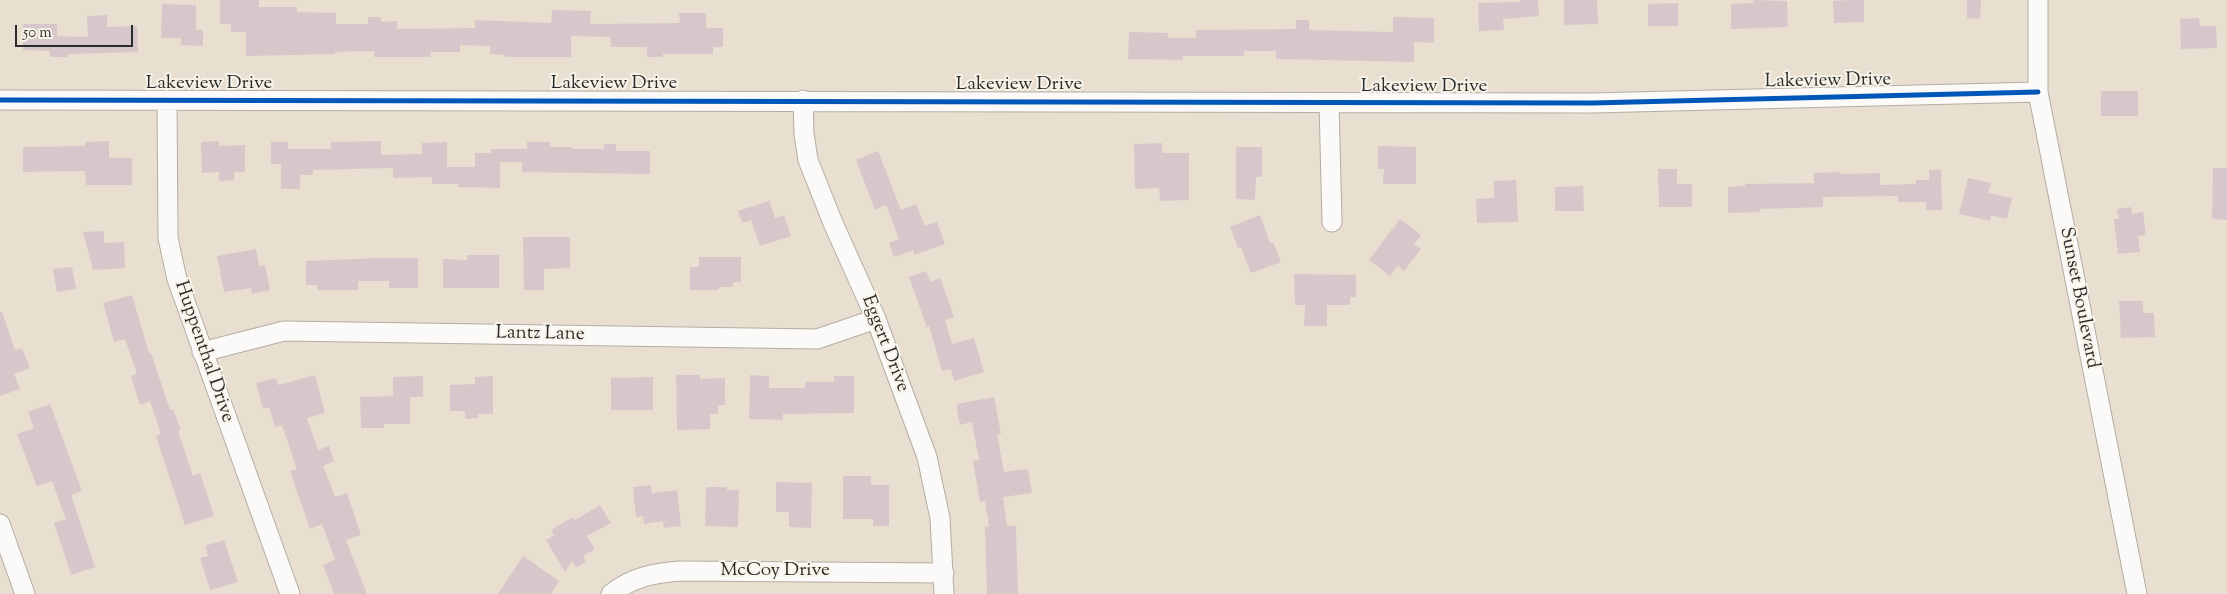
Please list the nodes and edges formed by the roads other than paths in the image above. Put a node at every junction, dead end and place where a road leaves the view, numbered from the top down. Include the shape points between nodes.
1 (2038, 0) edge
2 (2038, 92) junction
3 (0, 100) edge
4 (167, 100) junction
5 (803, 100) junction
6 (1329, 102) junction
7 (1332, 222) dead end
8 (876, 319) junction
9 (202, 352) junction
10 (0, 524) edge
11 (944, 573) junction
12 (26, 594) edge
13 (290, 594) edge
14 (611, 594) edge
15 (944, 594) edge
16 (2137, 594) edge

1 - 2 street, Sunset Boulevard
2 - 6 street, Lakeview Drive via 1592,103
2 - 16 street, Sunset Boulevard
3 - 4 street, Lakeview Drive
4 - 5 street, Lakeview Drive
4 - 9 street, Huppenthal Drive via 168,238 177,279
5 - 6 street, Lakeview Drive
5 - 8 street, Eggert Drive via 808,160
6 - 7 street
8 - 9 street, Lantz Lane via 817,340 284,331
8 - 11 street, Eggert Drive via 927,457 940,518
9 - 13 street, Huppenthal Drive
10 - 12 street
11 - 14 street, McCoy Drive via 659,572 638,578
11 - 15 street, Eggert Drive

